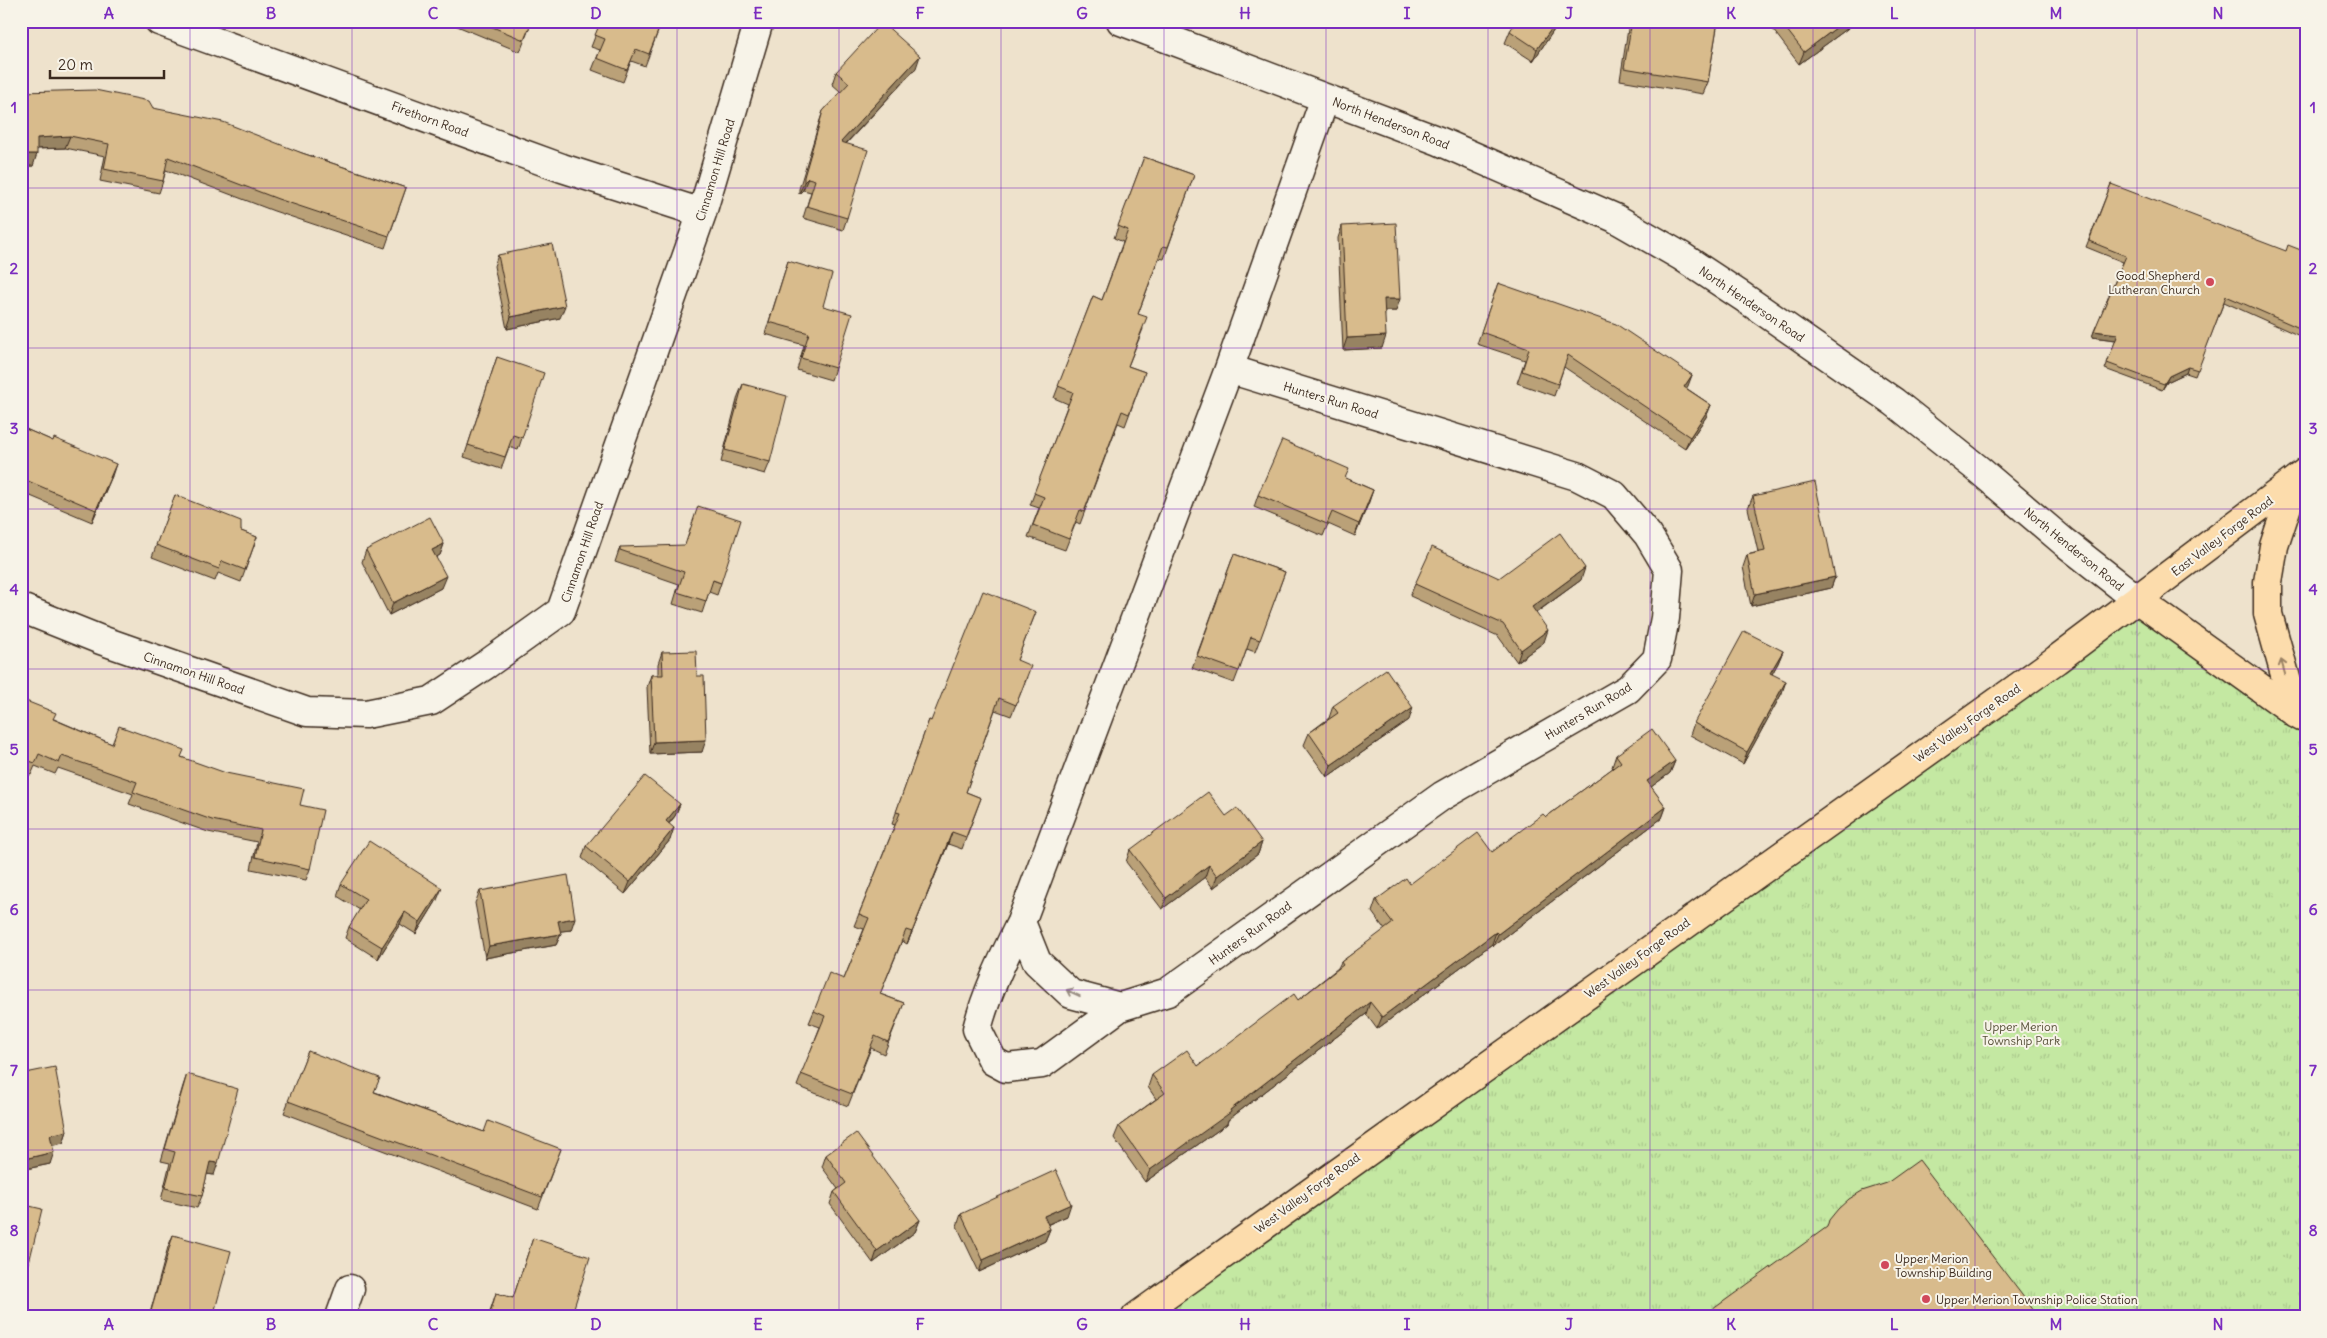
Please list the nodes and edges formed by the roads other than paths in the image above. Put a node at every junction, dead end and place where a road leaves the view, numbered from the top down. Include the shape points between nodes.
1 (159, 21) edge
2 (759, 21) edge
3 (1121, 21) edge
4 (1325, 98) junction
5 (702, 213) junction
6 (1229, 369) junction
7 (2300, 477) edge
8 (2138, 600) junction
9 (21, 608) edge
10 (2301, 717) edge
11 (1021, 922) junction
12 (1120, 1007) junction
13 (350, 1289) dead end
14 (340, 1317) edge
15 (1136, 1317) edge

1 - 5 street, Firethorn Road via 562,168
2 - 5 street, Cinnamon Hill Road
3 - 4 street, North Henderson Road
4 - 6 street, Hunters Run Road
4 - 8 street, North Henderson Road via 1523,176 1615,218 1681,256 1894,402
5 - 9 street, Cinnamon Hill Road via 561,611 431,701 366,714 307,712 101,640
6 - 11 street, Hunters Run Road
6 - 12 street, Hunters Run Road via 1577,476 1614,495 1648,535 1669,570 1665,618 1657,659 1628,689 1442,796 1168,992
7 - 8 main road, East Valley Forge Road
10 -> 7 main road via 2268,614 2268,582 2274,546
8 - 10 main road, North Henderson Road
8 - 15 main road, West Valley Forge Road
12 -> 11 street via 1071,994 1036,962
11 - 12 street, Hunters Run Road via 996,972 977,1029 993,1061 1006,1068 1042,1064
13 - 14 street

